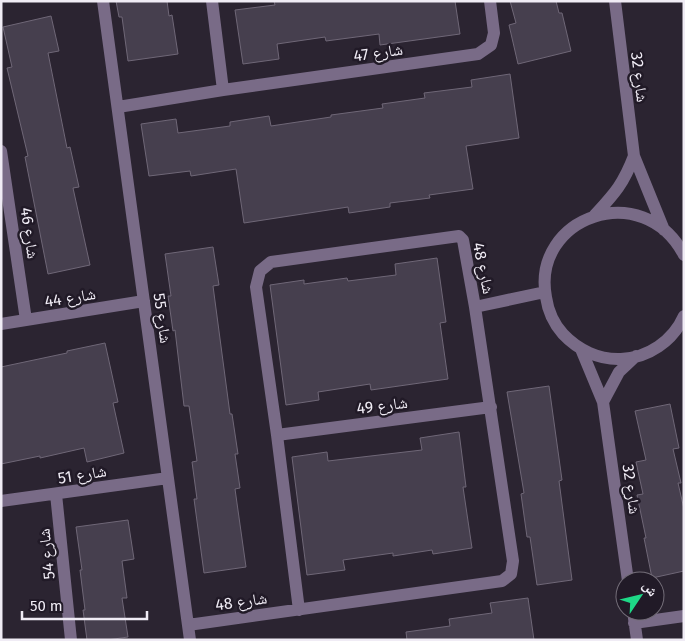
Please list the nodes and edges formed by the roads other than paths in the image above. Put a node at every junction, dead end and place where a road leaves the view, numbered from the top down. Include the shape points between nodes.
1 (103, 1) edge
2 (212, 1) edge
3 (490, 1) edge
4 (615, 1) edge
5 (222, 90) junction
6 (118, 107) junction
7 (1, 151) edge
8 (634, 156) junction
9 (594, 216) junction
10 (664, 230) junction
11 (684, 255) edge
12 (545, 292) junction
13 (144, 301) junction
14 (475, 306) junction
15 (684, 316) edge
16 (26, 320) junction
17 (1, 324) edge
18 (678, 333) edge
19 (581, 349) junction
20 (636, 356) junction
21 (603, 402) junction
22 (491, 407) junction
23 (277, 435) junction
24 (168, 478) junction
25 (56, 494) junction
26 (1, 501) edge
27 (627, 571) edge
28 (299, 610) junction
29 (665, 616) edge
30 (684, 616) edge
31 (634, 621) edge
32 (188, 625) junction
33 (71, 640) edge
34 (190, 640) edge
35 (636, 640) edge

1 - 6 street, شارع 55
2 - 5 street
3 - 5 street, شارع 47 via 494,33 491,45 478,54
4 - 8 street, شارع 32
5 - 6 street, شارع 47
6 - 13 street, شارع 55
7 - 16 street, شارع 46
8 - 9 street, شارع 32 via 617,191
8 - 10 street, شارع 32
9 - 10 street via 631,214 654,222
9 - 12 street via 571,229 553,250 545,277
10 - 11 street
12 - 14 street
12 - 19 street via 547,306 556,325
13 - 16 street, شارع 44
13 - 24 street, شارع 55
14 - 22 street, شارع 48
14 - 23 street, شارع 48 via 464,240 459,236 271,262 260,271 256,287
15 - 18 street
16 - 17 street, شارع 44
18 - 20 street via 649,352
19 - 20 street via 608,358
19 - 21 street, شارع 32
20 - 21 street via 619,372
21 - 27 street, شارع 32
22 - 23 street, شارع 49
22 - 28 street, شارع 48 via 513,561 512,574 502,581
23 - 28 street, شارع 48
24 - 25 street, شارع 51
24 - 32 street, شارع 55
25 - 26 street, شارع 51
25 - 33 street, شارع 54
28 - 32 street, شارع 48
29 - 30 street
31 - 35 street
32 - 34 street, شارع 55

